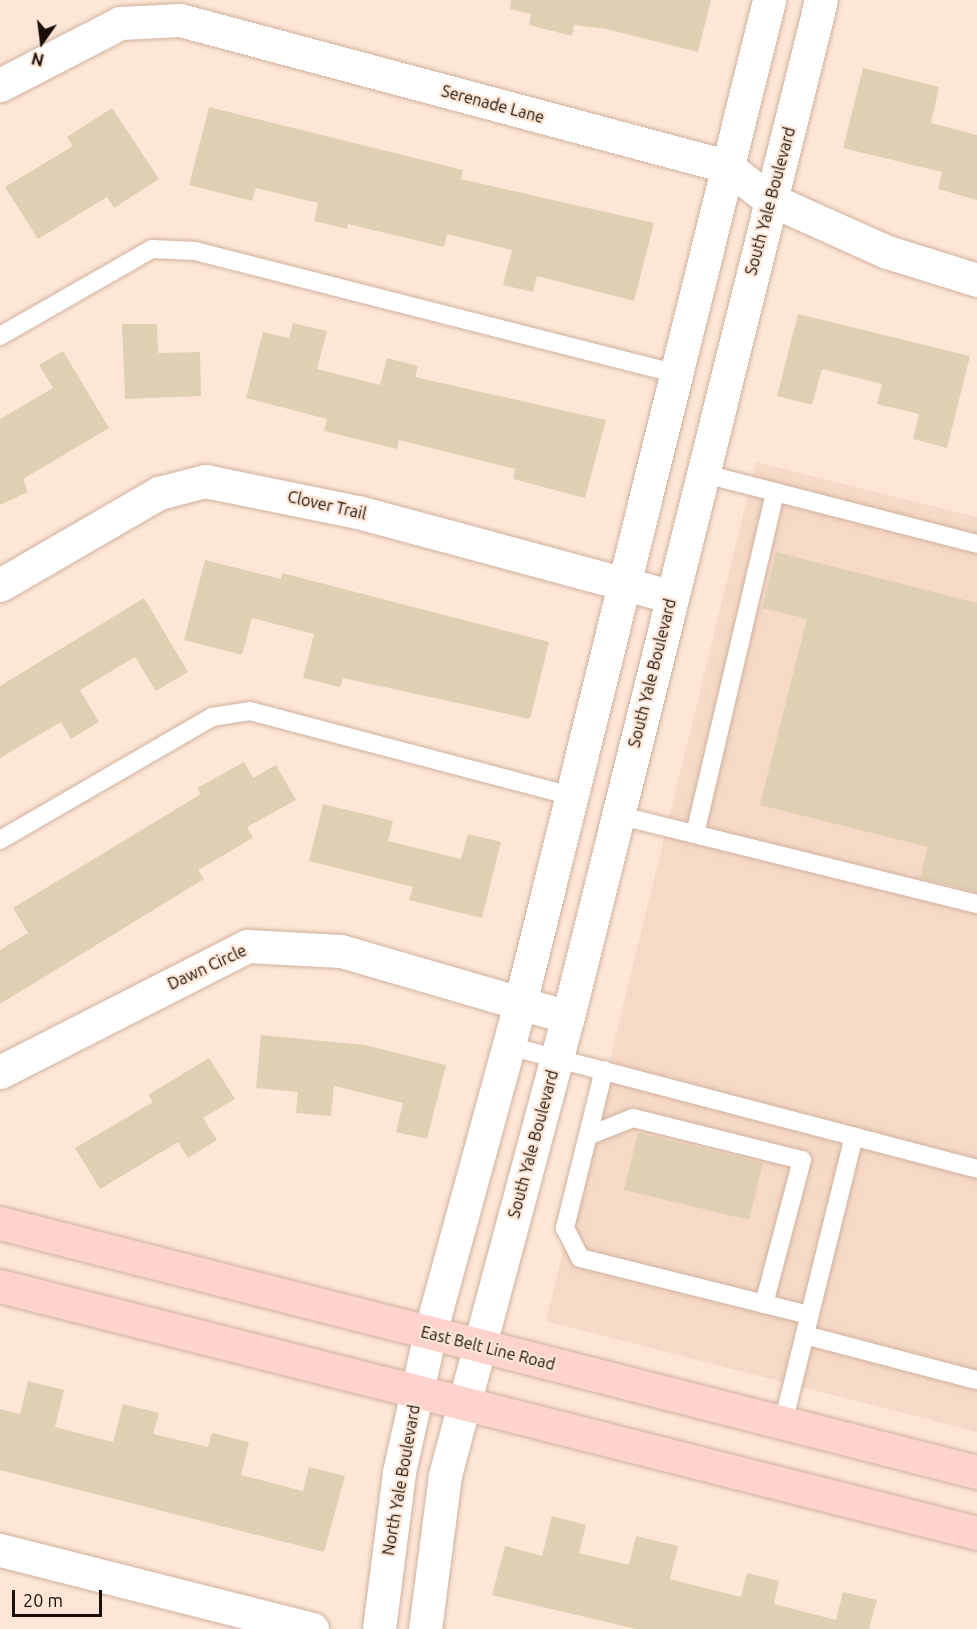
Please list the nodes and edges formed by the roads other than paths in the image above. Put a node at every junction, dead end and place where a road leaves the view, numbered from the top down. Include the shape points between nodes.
1 (769, 0) edge
2 (821, 0) edge
3 (0, 85) edge
4 (726, 166) junction
5 (769, 199) junction
6 (977, 280) edge
7 (0, 336) edge
8 (675, 373) junction
9 (701, 473) junction
10 (775, 492) junction
11 (977, 544) edge
12 (622, 584) junction
13 (0, 585) edge
14 (670, 596) junction
15 (571, 796) junction
16 (617, 815) junction
17 (695, 834) junction
18 (0, 840) edge
19 (977, 904) edge
20 (520, 1004) junction
21 (568, 1017) junction
22 (509, 1046) junction
23 (557, 1058) junction
24 (604, 1070) junction
25 (0, 1072) edge
26 (588, 1136) junction
27 (854, 1137) junction
28 (977, 1169) edge
29 (0, 1223) edge
30 (0, 1286) edge
31 (764, 1304) junction
32 (809, 1316) junction
33 (430, 1333) junction
34 (805, 1335) junction
35 (478, 1345) junction
36 (977, 1380) edge
37 (417, 1392) junction
38 (463, 1404) junction
39 (783, 1423) junction
40 (977, 1472) edge
41 (977, 1533) edge
42 (0, 1550) edge
43 (312, 1629) edge
44 (379, 1629) edge
45 (425, 1629) edge

1 - 4 street
2 - 5 street, South Yale Boulevard
3 - 4 street, Serenade Lane via 120,23 180,20
4 - 5 street, Serenade Lane
4 - 8 street
5 - 6 street, Serenade Lane via 888,252
5 - 9 street, South Yale Boulevard
7 - 8 lane via 152,249 195,251
8 - 12 street
9 - 10 lane
9 - 14 street, South Yale Boulevard
10 - 11 lane
10 - 17 lane
12 - 13 street, Clover Trail via 358,512 205,481 159,493
12 - 14 street, Clover Trail
12 - 15 street
14 - 16 street, South Yale Boulevard
15 - 18 lane via 250,711 212,717
15 - 20 street
16 - 17 lane
16 - 21 street, South Yale Boulevard
17 - 19 lane
20 - 21 street, Dawn Circle
20 - 22 street
20 - 25 street, Dawn Circle via 341,951 247,946
21 - 23 street, South Yale Boulevard
22 - 23 lane
22 - 33 street
23 - 24 lane
23 - 35 street, South Yale Boulevard
24 - 26 lane
24 - 27 lane
26 - 31 lane via 565,1228 580,1258
26 - 31 lane via 633,1118 801,1160
27 - 28 lane
27 - 32 lane
29 - 33 main road, East Belt Line Road
30 - 37 main road
31 - 32 lane
32 - 34 lane
33 - 35 main road, East Belt Line Road
33 - 37 street, North Yale Boulevard
34 - 36 lane
34 - 39 lane
35 - 38 street
35 - 39 main road, East Belt Line Road
37 - 38 main road
37 - 44 street, North Yale Boulevard via 399,1472
38 - 41 main road
38 - 45 street via 445,1475
39 - 40 main road, East Belt Line Road
42 - 43 street

